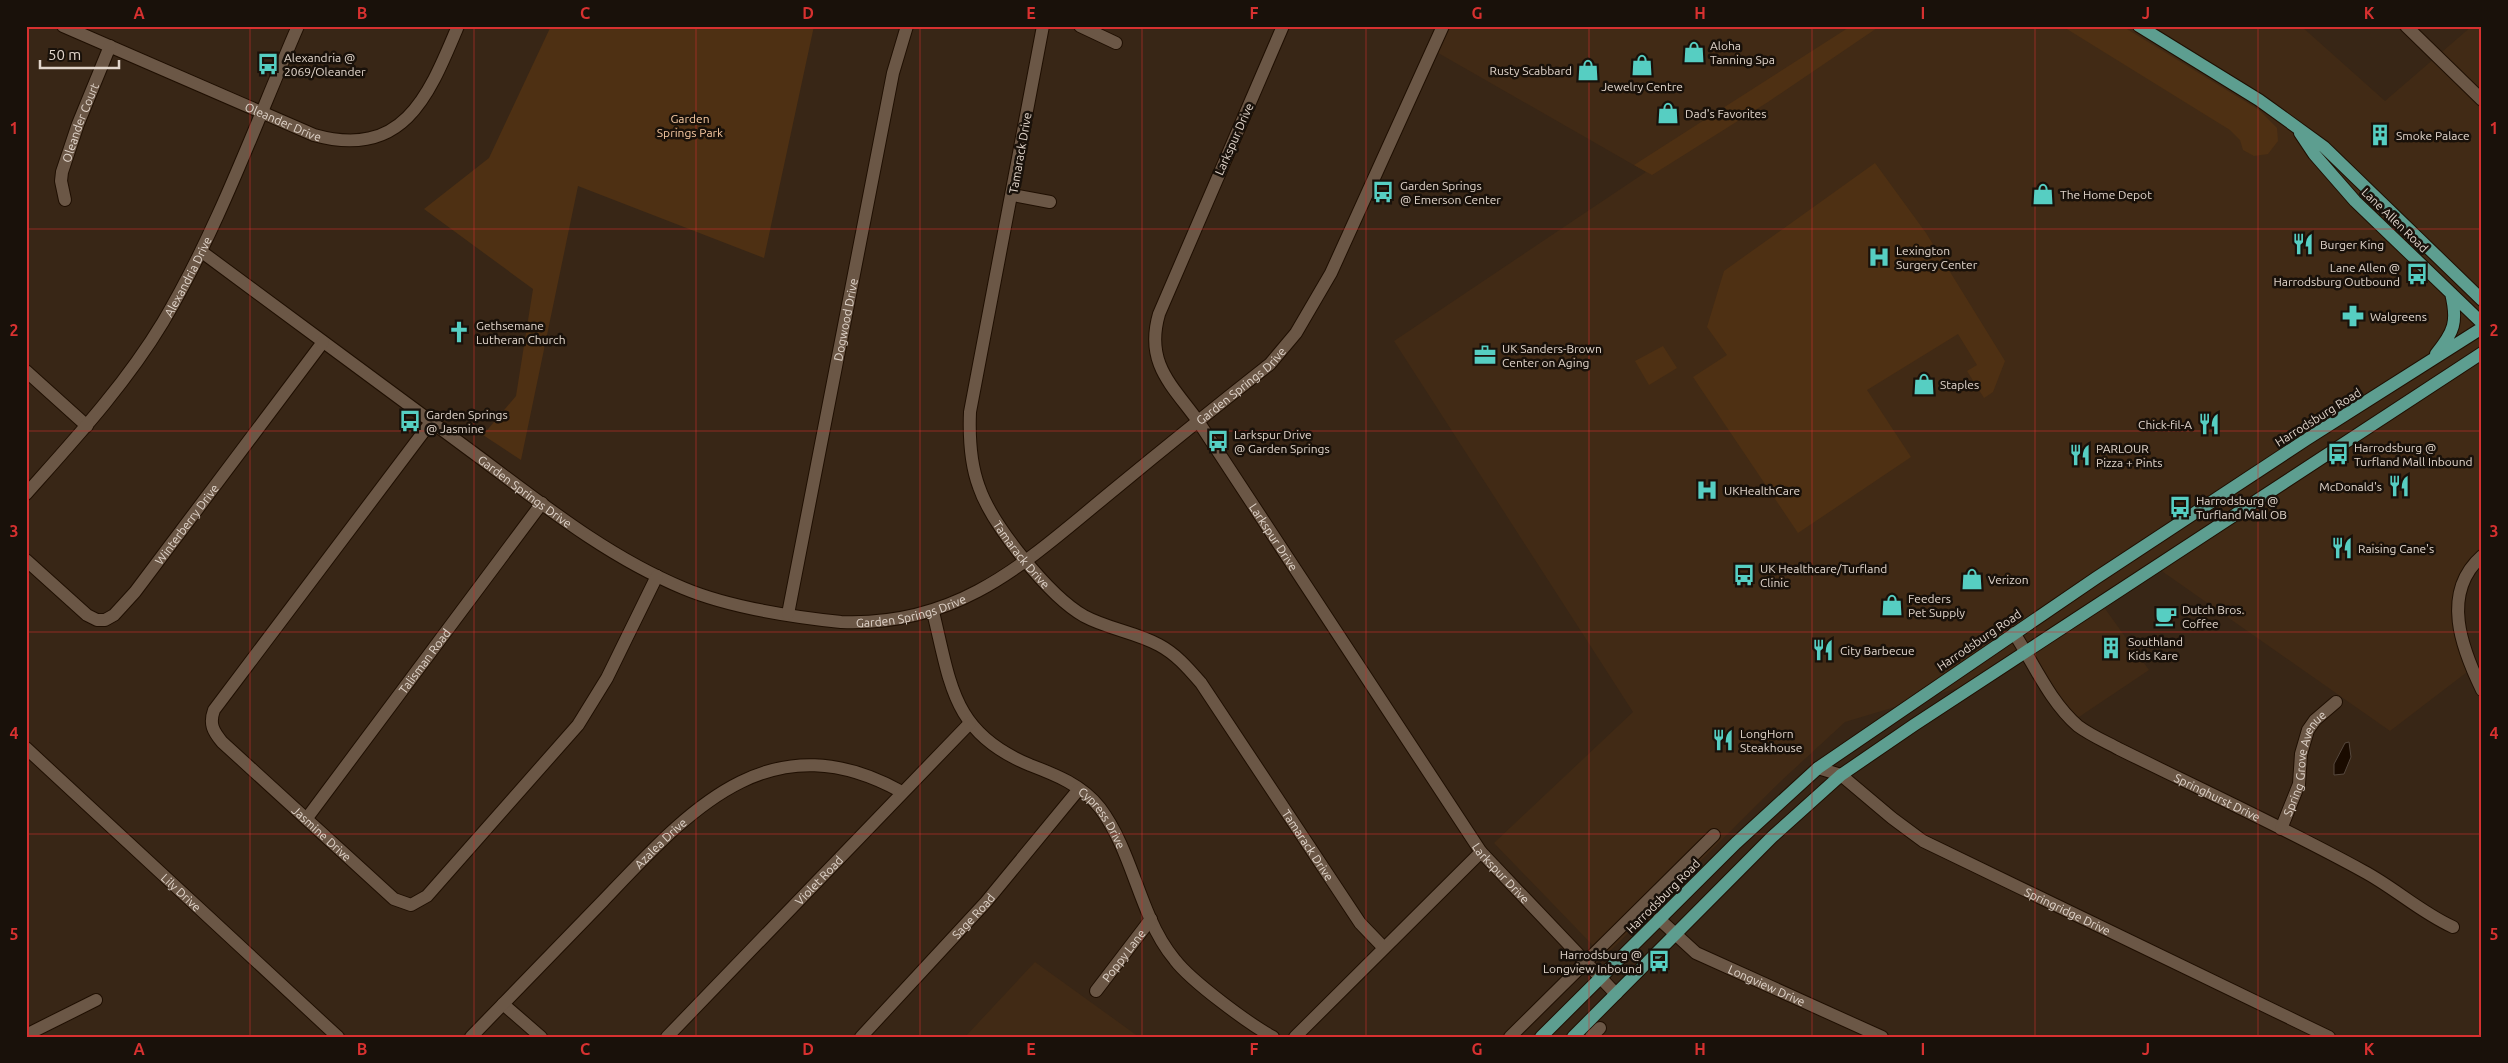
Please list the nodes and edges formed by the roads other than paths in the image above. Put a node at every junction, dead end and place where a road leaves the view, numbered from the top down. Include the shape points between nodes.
1 (62, 26) edge
2 (298, 26) edge
3 (458, 26) edge
4 (907, 26) edge
5 (1043, 26) edge
6 (1080, 26) edge
7 (1283, 26) edge
8 (2139, 26) edge
9 (2406, 26) edge
10 (1438, 28) edge
11 (1116, 43) dead end
12 (110, 46) junction
13 (2482, 100) edge
14 (261, 112) junction
15 (2298, 129) junction
16 (1013, 195) junction
17 (65, 200) dead end
18 (1050, 202) dead end
19 (202, 252) junction
20 (2451, 293) junction
21 (2482, 300) edge
22 (2482, 323) edge
23 (2482, 328) edge
24 (323, 342) junction
25 (2482, 353) edge
26 (2430, 363) junction
27 (26, 371) edge
28 (1198, 421) junction
29 (431, 422) junction
30 (87, 426) junction
31 (26, 494) edge
32 (542, 503) junction
33 (2482, 556) edge
34 (26, 560) edge
35 (1027, 561) junction
36 (657, 576) junction
37 (933, 612) junction
38 (788, 614) junction
39 (2014, 633) junction
40 (2027, 652) junction
41 (2482, 690) edge
42 (2336, 702) dead end
43 (970, 723) junction
44 (26, 748) edge
45 (1818, 768) junction
46 (1841, 776) junction
47 (1079, 789) junction
48 (902, 792) junction
49 (307, 818) junction
50 (2281, 829) junction
51 (1714, 835) dead end
52 (1481, 852) junction
53 (1151, 919) junction
54 (1659, 919) junction
55 (2453, 927) dead end
56 (1676, 935) junction
57 (1384, 948) junction
58 (1585, 963) junction
59 (1600, 978) junction
60 (1096, 991) dead end
61 (1616, 994) junction
62 (96, 1000) dead end
63 (503, 1004) junction
64 (26, 1035) edge
65 (338, 1037) edge
66 (471, 1037) edge
67 (541, 1037) edge
68 (667, 1037) edge
69 (861, 1037) edge
70 (1273, 1037) edge
71 (1295, 1037) edge
72 (1510, 1037) edge
73 (1541, 1037) edge
74 (1573, 1037) edge
75 (1882, 1037) edge
76 (2329, 1037) edge

1 - 12 street, Oleander Drive
2 - 14 street, Alexandria Drive
3 - 14 street, Oleander Drive via 426,96 415,111 392,129 367,138 334,140
4 - 38 street, Dogwood Drive via 893,73
5 - 16 street, Tamarack Drive
6 - 11 street
7 - 28 street, Larkspur Drive via 1154,329 1156,359
8 - 15 main road, Lane Allen Road via 2258,100
9 - 13 street
10 - 28 street, Garden Springs Drive via 1332,273 1296,333 1270,364
12 - 14 street, Oleander Drive
12 - 17 street, Oleander Court via 62,172
14 - 19 street, Alexandria Drive
15 - 20 main road, Lane Allen Road via 2314,154 2355,201
15 - 21 main road, Lane Allen Road via 2324,147
16 - 18 street
16 - 35 street, Tamarack Drive via 974,389 969,436 974,469 986,504
19 - 24 street, Garden Springs Drive
19 - 30 street, Alexandria Drive via 145,350
20 - 22 main road, Lane Allen Road
20 - 26 main road via 2455,324 2449,338
23 - 26 main road, Harrodsburg Road
24 - 29 street, Garden Springs Drive
24 - 34 street, Winterberry Drive via 149,575 114,616 97,620 86,615
25 - 40 main road
26 - 39 main road, Harrodsburg Road
27 - 30 street
28 - 35 street, Garden Springs Drive
28 - 52 street, Larkspur Drive
29 - 32 street, Garden Springs Drive
29 - 49 street, Jasmine Drive via 214,710 214,733
30 - 31 street, Alexandria Drive
32 - 36 street, Garden Springs Drive via 609,551
32 - 49 street, Talisman Road
33 - 41 street via 2466,575 2458,629 2462,646
35 - 37 street, Garden Springs Drive via 987,588
35 - 57 street, Tamarack Drive via 1059,597 1082,615 1157,644 1182,662 1201,683 1360,923
36 - 38 street, Garden Springs Drive via 709,597
36 - 49 street, Jasmine Drive via 607,678 578,725 419,902 411,905 394,899
37 - 38 street, Garden Springs Drive via 858,623
37 - 43 street, Cypress Drive via 950,678
39 - 40 street, Springhurst Drive
39 - 45 main road, Harrodsburg Road
40 - 46 main road
40 - 50 street, Springhurst Drive via 2050,692 2080,727
42 - 50 street, Spring Grove Avenue via 2308,730 2301,754 2299,784
43 - 47 street, Cypress Drive via 999,751 1057,775
43 - 48 street, Violet Road
44 - 65 street, Lily Drive
45 - 46 street, Springridge Drive
45 - 54 main road, Harrodsburg Road
46 - 56 main road via 1772,837
46 - 76 street, Springridge Drive via 1923,841
47 - 53 street, Cypress Drive via 1099,806 1113,829
47 - 69 street, Sage Road via 986,902
48 - 63 street, Azalea Drive via 852,770 814,765 782,767 738,784 694,811 658,844
48 - 68 street, Violet Road
50 - 55 street, Springhurst Drive via 2380,880 2422,912
51 - 58 street
52 - 57 street
52 - 58 street, Larkspur Drive
53 - 60 street, Poppy Lane
53 - 70 street, Cypress Drive via 1175,961
54 - 56 street, Longview Drive
54 - 59 main road, Harrodsburg Road
56 - 61 main road
56 - 75 street, Longview Drive via 1696,952
57 - 71 street
58 - 59 street, Larkspur Drive
58 - 72 street
59 - 61 street, Larkspur Drive
59 - 73 main road, Harrodsburg Road
61 - 74 main road
62 - 64 street
63 - 66 street, Azalea Drive
63 - 67 street

